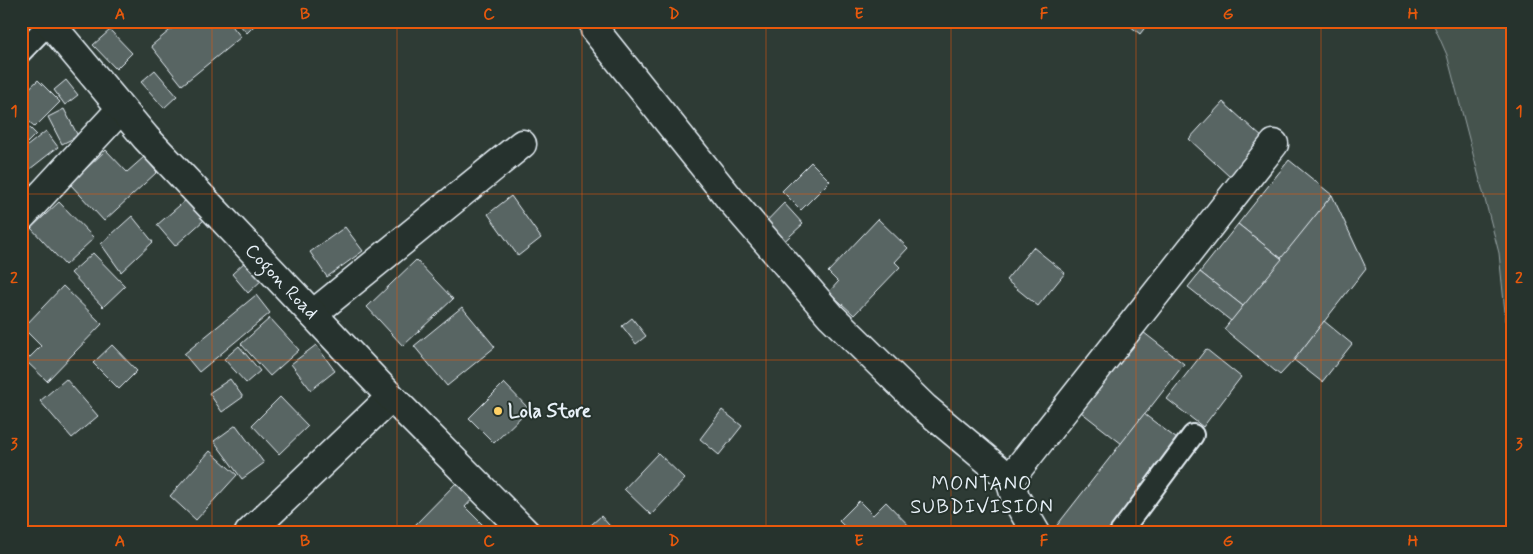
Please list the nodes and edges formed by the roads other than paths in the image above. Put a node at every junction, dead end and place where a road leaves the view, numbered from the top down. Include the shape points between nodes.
1 (48, 22) edge
2 (595, 30) dead end
3 (21, 52) edge
4 (121, 109) junction
5 (522, 144) dead end
6 (1274, 144) dead end
7 (21, 217) edge
8 (313, 314) junction
9 (391, 397) junction
10 (1193, 436) dead end
11 (1010, 479) junction
12 (249, 533) edge
13 (526, 533) edge
14 (1036, 533) edge
15 (1120, 533) edge

1 - 3 lane
1 - 4 street, Cogon Road
2 - 11 street via 730,199 831,316 925,408
4 - 7 street
4 - 8 street, Cogon Road
5 - 8 street
6 - 11 street
8 - 9 street, Cogon Road
9 - 12 street
9 - 13 street, Cogon Road
10 - 15 lane
11 - 14 street via 1015,497

